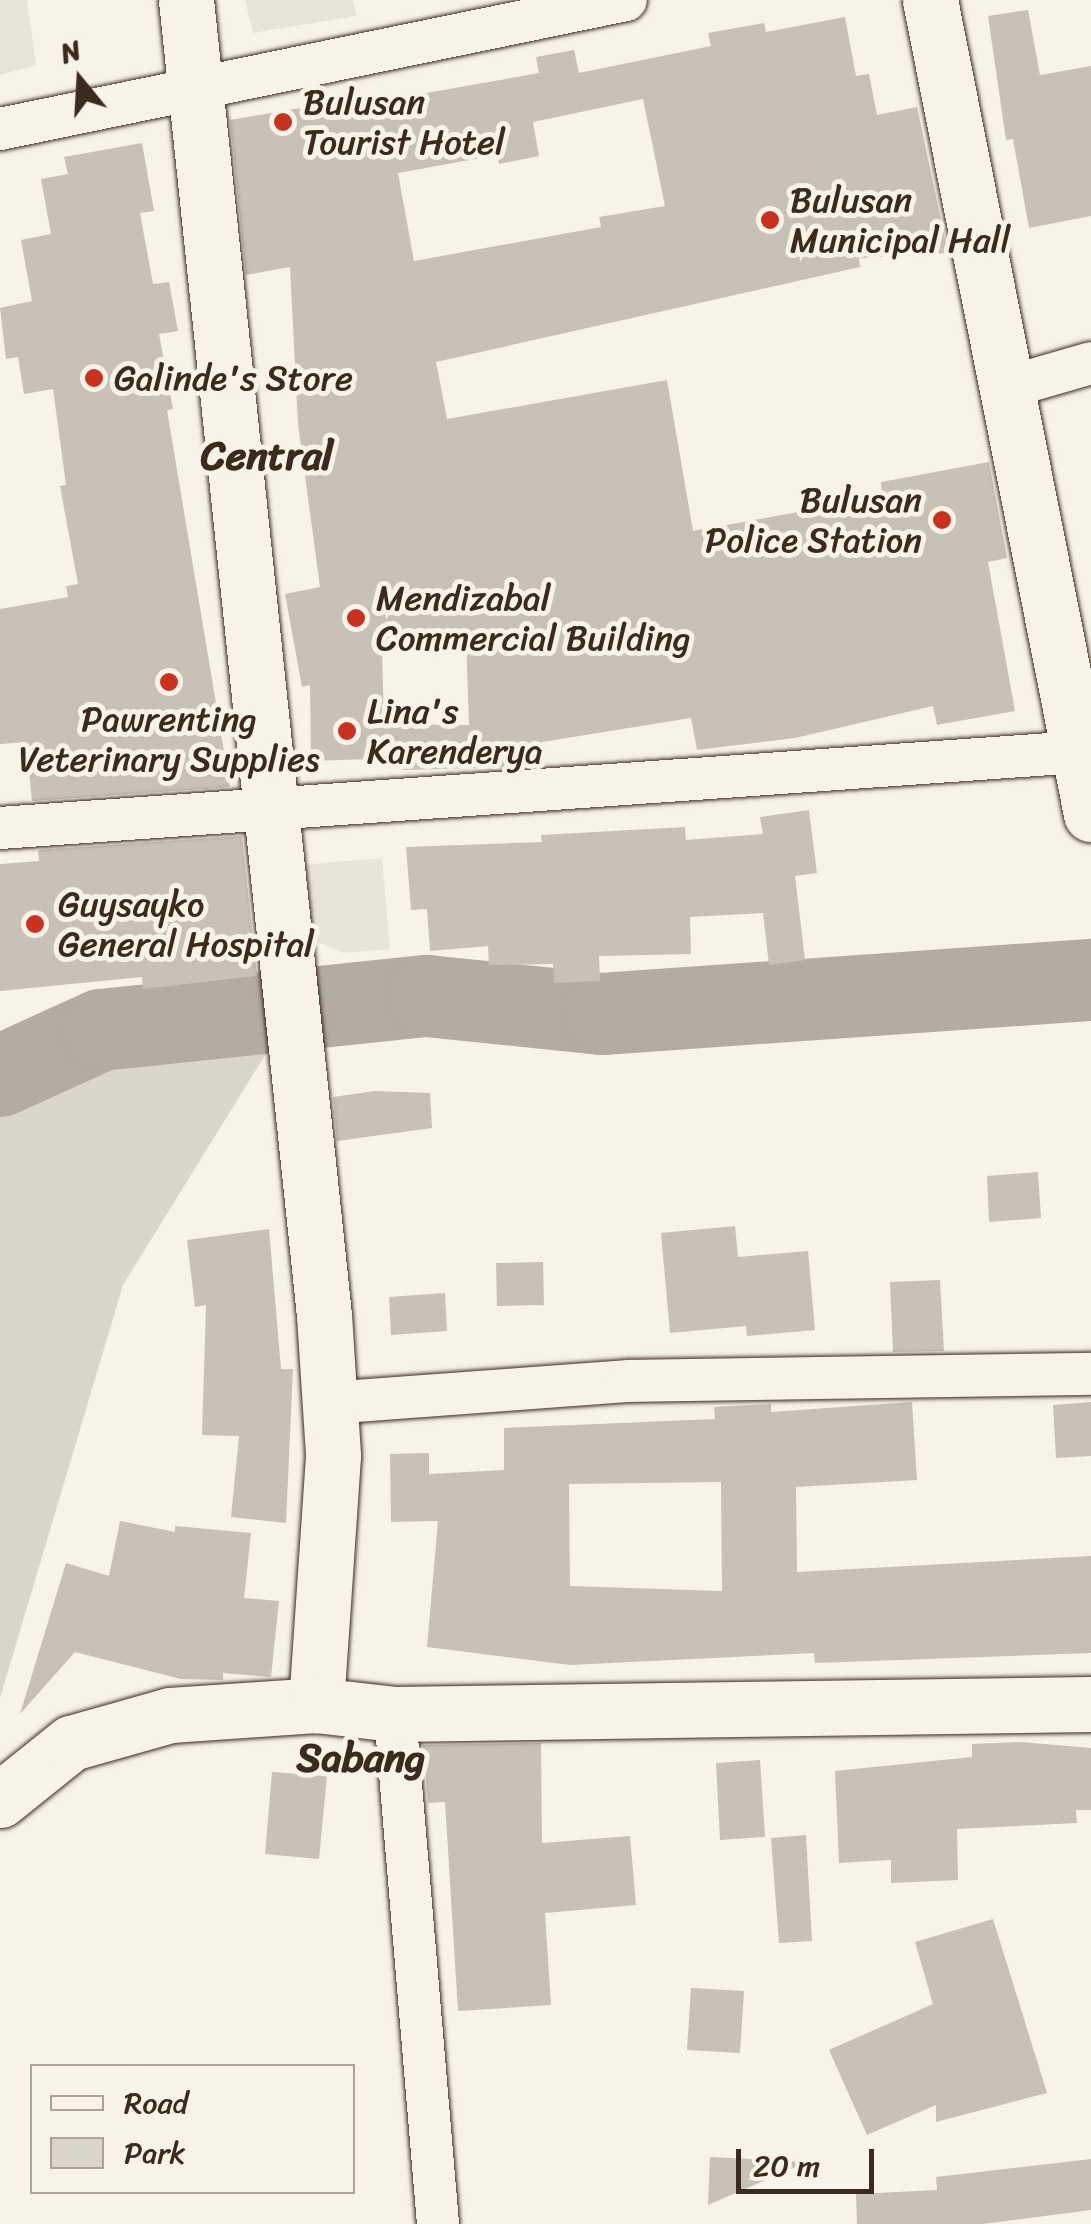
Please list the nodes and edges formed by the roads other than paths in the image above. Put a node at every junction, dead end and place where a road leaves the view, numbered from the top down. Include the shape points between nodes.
1 (186, 0) edge
2 (626, 0) edge
3 (930, 0) edge
4 (584, 4) edge
5 (197, 88) junction
6 (0, 129) edge
7 (1091, 364) edge
8 (1008, 386) junction
9 (1080, 752) junction
10 (271, 812) junction
11 (1091, 814) edge
12 (0, 828) edge
13 (1091, 1374) edge
14 (330, 1403) junction
15 (1091, 1704) edge
16 (316, 1705) junction
17 (395, 1714) junction
18 (0, 1800) edge
19 (438, 2224) edge

1 - 5 main road
2 - 4 street
3 - 8 main road
4 - 5 street
5 - 6 street
5 - 10 main road
7 - 8 street
8 - 9 main road
9 - 10 street
9 - 11 main road
10 - 12 street
10 - 14 main road
13 - 14 street via 629,1381
14 - 16 main road via 333,1456
15 - 17 main road
16 - 17 main road
16 - 18 main road via 170,1715 71,1743
17 - 19 street

